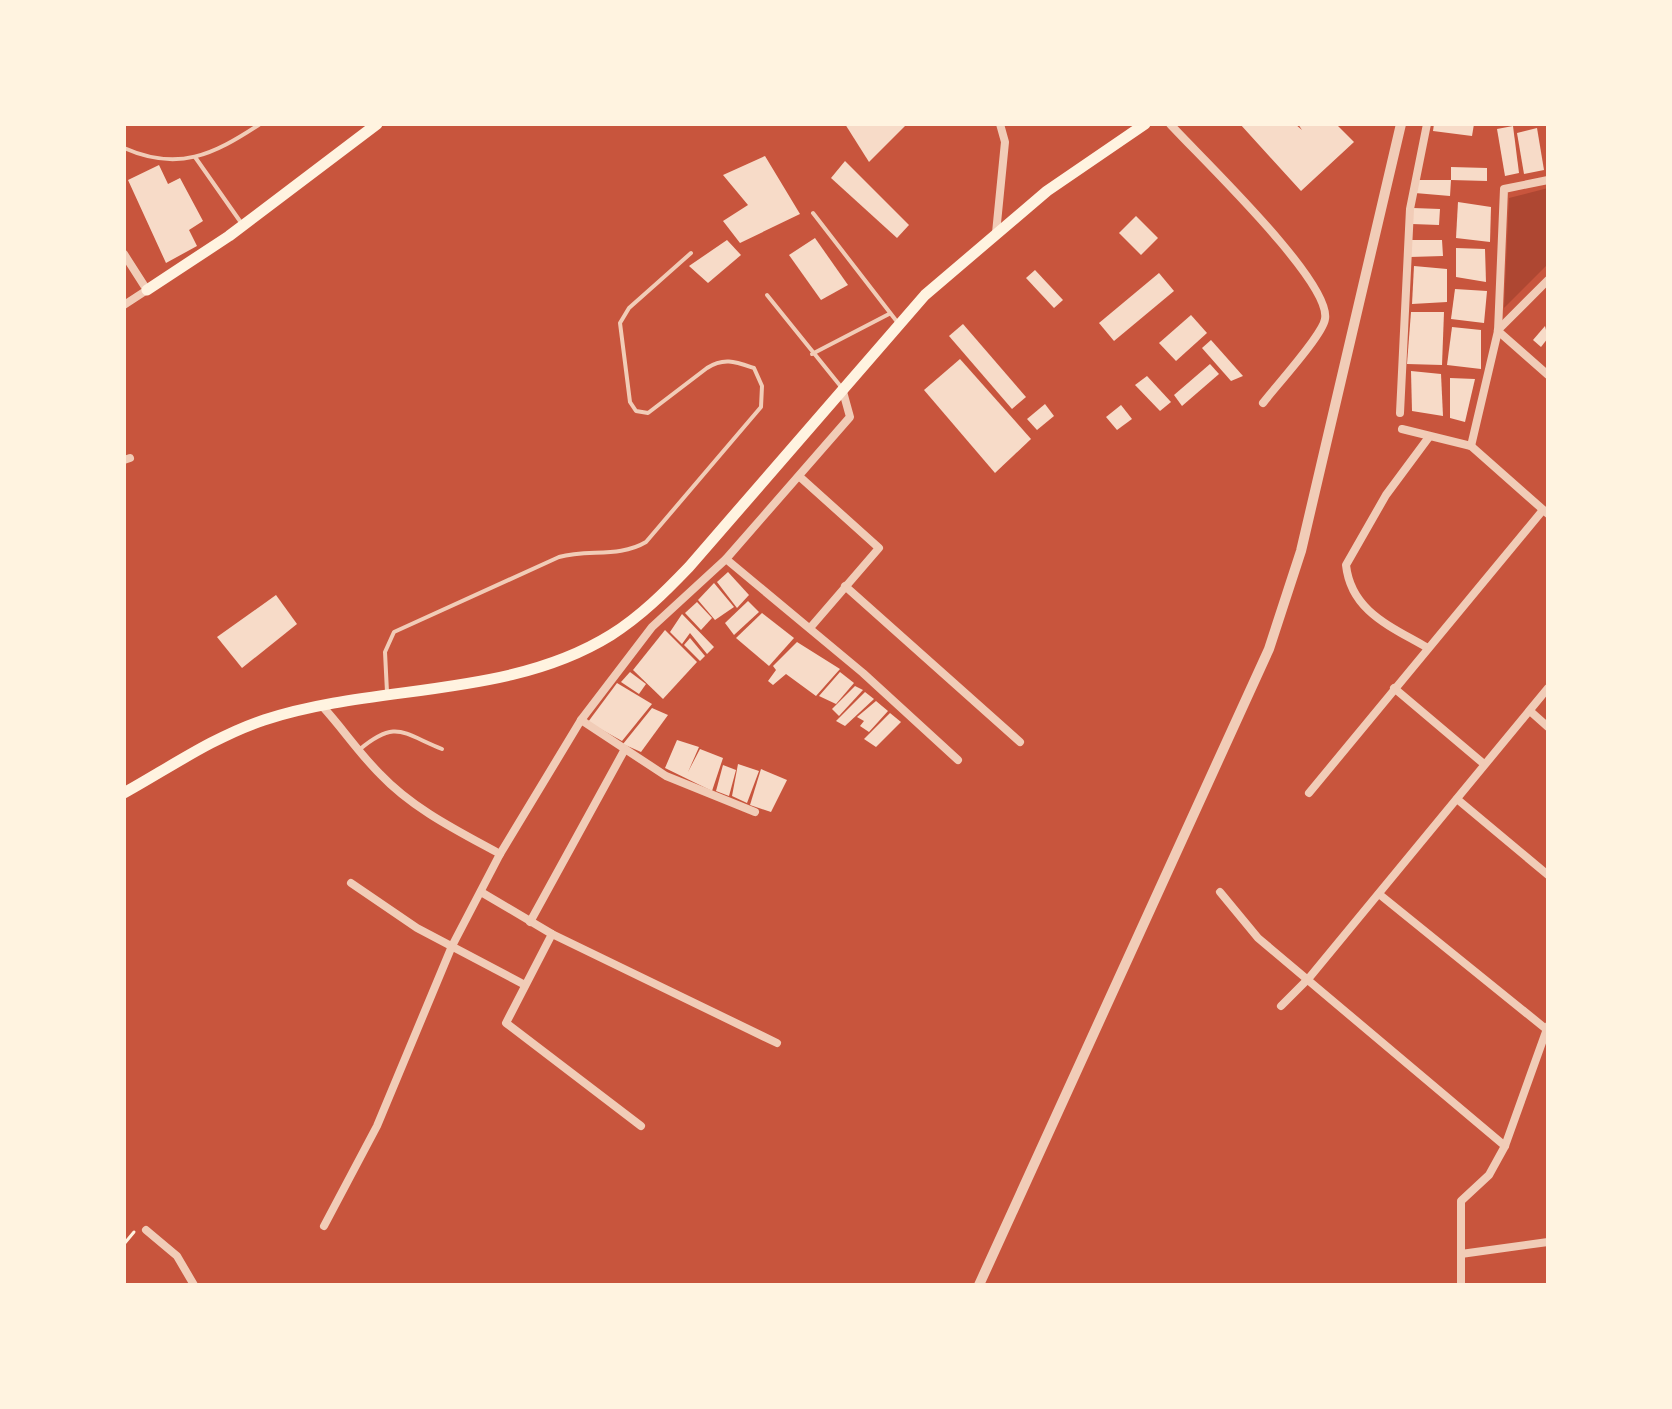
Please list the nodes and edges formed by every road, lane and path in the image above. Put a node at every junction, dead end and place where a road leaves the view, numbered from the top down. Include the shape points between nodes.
1 (260, 124) edge
2 (377, 124) edge
3 (1000, 124) edge
4 (1145, 124) edge
5 (1170, 124) edge
6 (1401, 124) edge
7 (1427, 124) edge
8 (124, 148) edge
9 (195, 157) junction
10 (1548, 180) edge
11 (813, 213) dead end
12 (243, 226) junction
13 (996, 233) junction
14 (691, 253) dead end
15 (124, 254) edge
16 (1548, 280) edge
17 (147, 290) junction
18 (767, 295) dead end
19 (124, 305) edge
20 (889, 314) junction
21 (900, 325) junction
22 (1498, 331) junction
23 (812, 354) junction
24 (1548, 375) edge
25 (842, 388) junction
26 (1263, 403) dead end
27 (1400, 413) dead end
28 (1402, 429) dead end
29 (1429, 437) junction
30 (1471, 446) junction
31 (800, 477) junction
32 (1546, 512) edge
33 (726, 559) junction
34 (689, 567) junction
35 (704, 578) junction
36 (845, 586) junction
37 (810, 628) junction
38 (1426, 647) junction
39 (1394, 688) junction
40 (1548, 688) edge
41 (387, 695) junction
42 (323, 707) junction
43 (1530, 711) junction
44 (581, 720) junction
45 (1548, 727) edge
46 (1020, 742) dead end
47 (442, 749) dead end
48 (625, 749) junction
49 (359, 750) junction
50 (958, 760) dead end
51 (1484, 764) junction
52 (124, 793) edge
53 (1309, 793) dead end
54 (1457, 799) junction
55 (755, 812) dead end
56 (500, 854) junction
57 (1548, 875) edge
58 (351, 883) dead end
59 (481, 892) junction
60 (1220, 892) dead end
61 (1379, 894) junction
62 (530, 922) junction
63 (552, 934) junction
64 (452, 946) junction
65 (1309, 978) junction
66 (525, 985) junction
67 (1281, 1006) dead end
68 (1547, 1028) edge
69 (777, 1043) dead end
70 (641, 1126) dead end
71 (1505, 1146) junction
72 (324, 1226) dead end
73 (146, 1230) joint
74 (1548, 1242) edge
75 (124, 1244) edge
76 (1461, 1254) junction
77 (194, 1285) edge
78 (979, 1285) edge
79 (1461, 1285) edge

1 - 9 lane
2 - 12 main road
3 - 13 street via 1005,142
4 - 13 main road
5 - 26 street via 1307,271 1325,305 1322,328
6 - 78 street via 1301,551 1269,649
7 - 27 street via 1410,209
8 - 9 lane via 144,157
9 - 12 lane
10 - 22 street via 1504,189
11 - 20 lane
12 - 17 main road
13 - 21 main road via 925,295
14 - 41 lane via 629,308 620,323 630,402 636,411 648,413 718,361 734,361 754,368 762,386 761,407 646,542 620,552 559,557 394,632 385,652
15 - 17 street
16 - 22 street
17 - 19 street
18 - 23 lane
20 - 21 lane
20 - 23 lane
21 - 25 main road
22 - 24 street
22 - 30 street
23 - 25 lane
25 - 31 street via 850,417
25 - 34 main road
28 - 29 street
29 - 30 street
29 - 38 street via 1386,495 1346,565 1354,599
30 - 32 street
31 - 33 street
31 - 36 street via 879,548
32 - 38 street
33 - 35 street
33 - 37 street
34 - 35 street
34 - 41 main road via 636,617 581,651 471,683
35 - 44 street via 631,651
36 - 37 street
36 - 46 street
37 - 50 street
38 - 39 street
39 - 51 street
39 - 53 street
40 - 43 street
41 - 42 main road
42 - 49 street
42 - 52 main road via 264,719
43 - 45 street
43 - 51 street
44 - 48 street
44 - 56 street
47 - 49 lane via 394,730 382,731
48 - 55 street via 666,776
48 - 62 street
49 - 56 street via 417,804
51 - 54 street
54 - 57 street
54 - 61 street
56 - 59 street
58 - 64 street
59 - 62 street
59 - 64 street
60 - 65 street via 1258,938
61 - 65 street
61 - 68 street
62 - 63 street
63 - 66 street
63 - 69 street
64 - 66 street
64 - 72 street via 377,1126
65 - 67 street
65 - 71 street
66 - 70 street via 506,1023
68 - 71 street
71 - 76 street via 1489,1175 1461,1201
73 - 75 path via 133,1233
73 - 77 street via 177,1256
74 - 76 street
76 - 79 street

